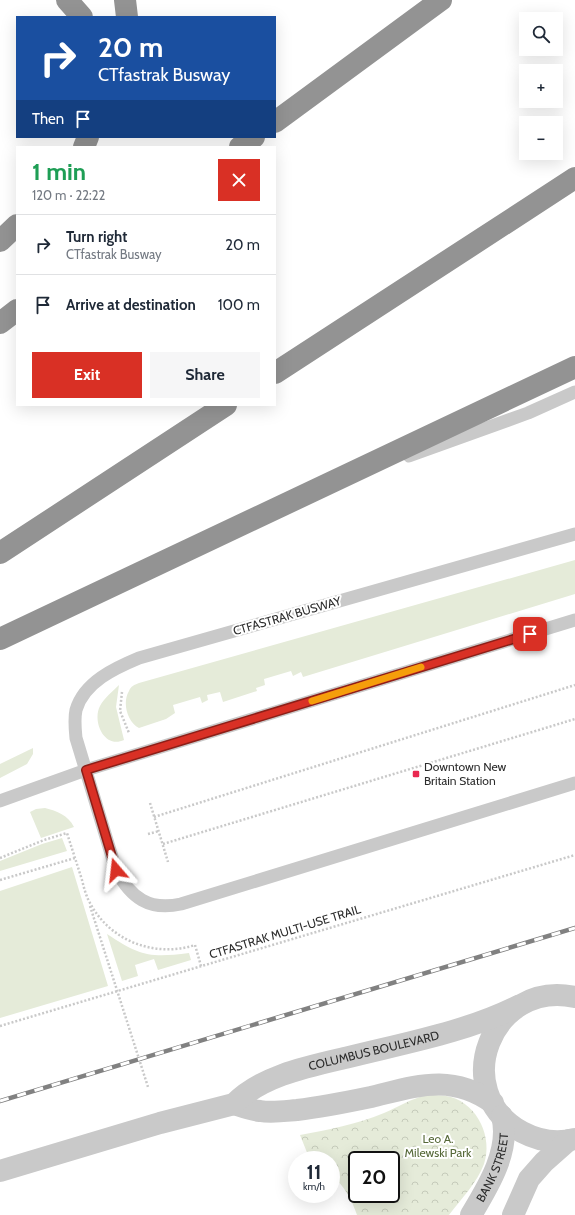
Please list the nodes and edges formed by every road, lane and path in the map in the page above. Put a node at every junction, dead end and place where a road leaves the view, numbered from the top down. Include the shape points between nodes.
1 (67, 0) edge
2 (125, 0) edge
3 (441, 0) edge
4 (81, 16) edge
5 (127, 16) edge
6 (276, 121) edge
7 (253, 138) edge
8 (241, 146) edge
9 (575, 178) edge
10 (16, 227) edge
11 (0, 241) edge
12 (16, 311) edge
13 (0, 323) edge
14 (575, 367) edge
15 (276, 372) edge
16 (575, 392) edge
17 (224, 406) edge
18 (317, 489) junction
19 (575, 534) edge
20 (0, 553) edge
21 (575, 620) edge
22 (0, 640) edge
23 (575, 685) edge
24 (575, 719) edge
25 (86, 770) junction
26 (575, 782) edge
27 (0, 801) edge
28 (150, 803) dead end
29 (154, 817) junction
30 (159, 831) junction
31 (148, 834) dead end
32 (163, 844) junction
33 (575, 854) edge
34 (0, 858) edge
35 (75, 858) junction
36 (168, 862) dead end
37 (0, 880) edge
38 (89, 902) junction
39 (201, 966) junction
40 (117, 991) junction
41 (575, 997) edge
42 (518, 1006) junction
43 (0, 1026) edge
44 (148, 1087) dead end
45 (234, 1104) junction
46 (498, 1110) junction
47 (572, 1140) edge
48 (0, 1171) edge
49 (471, 1215) edge
50 (513, 1215) edge

1 - 4 highway
2 - 5 highway
3 - 6 highway
7 - 8 highway
9 - 15 highway
10 - 11 highway
12 - 13 highway
14 - 18 highway
16 - 18 lane via 528,413
17 - 20 highway
18 - 22 highway
19 - 25 lane, CTFASTRAK BUSWAY via 139,658 121,666 90,687 76,710 76,738
21 - 25 lane
23 - 29 path
24 - 32 path
25 - 26 lane, CTFASTRAK BUSWAY via 116,870 122,881 139,899 149,905 161,907 181,904
25 - 27 lane
28 - 29 path
29 - 30 path
30 - 31 path
30 - 32 path
32 - 36 path
33 - 39 path, CTFASTRAK MULTI-USE TRAIL
34 - 35 path via 67,833
35 - 37 path
35 - 38 path
38 - 39 path via 112,930 147,948 169,950 195,945
38 - 40 path
39 - 40 path, CTFASTRAK MULTI-USE TRAIL
40 - 43 path, CTFASTRAK MULTI-USE TRAIL
40 - 44 path
41 - 42 street, COLUMBUS BOULEVARD via 551,995
42 - 45 street, COLUMBUS BOULEVARD via 468,1026 278,1076 252,1088
42 - 46 street, BANK STREET via 500,1023 489,1041 485,1055 485,1080
45 - 46 street via 262,1112 280,1112 338,1104 414,1086 436,1084 473,1092 484,1097
45 - 48 street, COLUMBUS BOULEVARD via 160,1123
46 - 47 street via 517,1129 535,1138 554,1142
46 - 49 street, BANK STREET via 504,1134 497,1164 482,1198
47 - 50 street via 544,1162 529,1178

